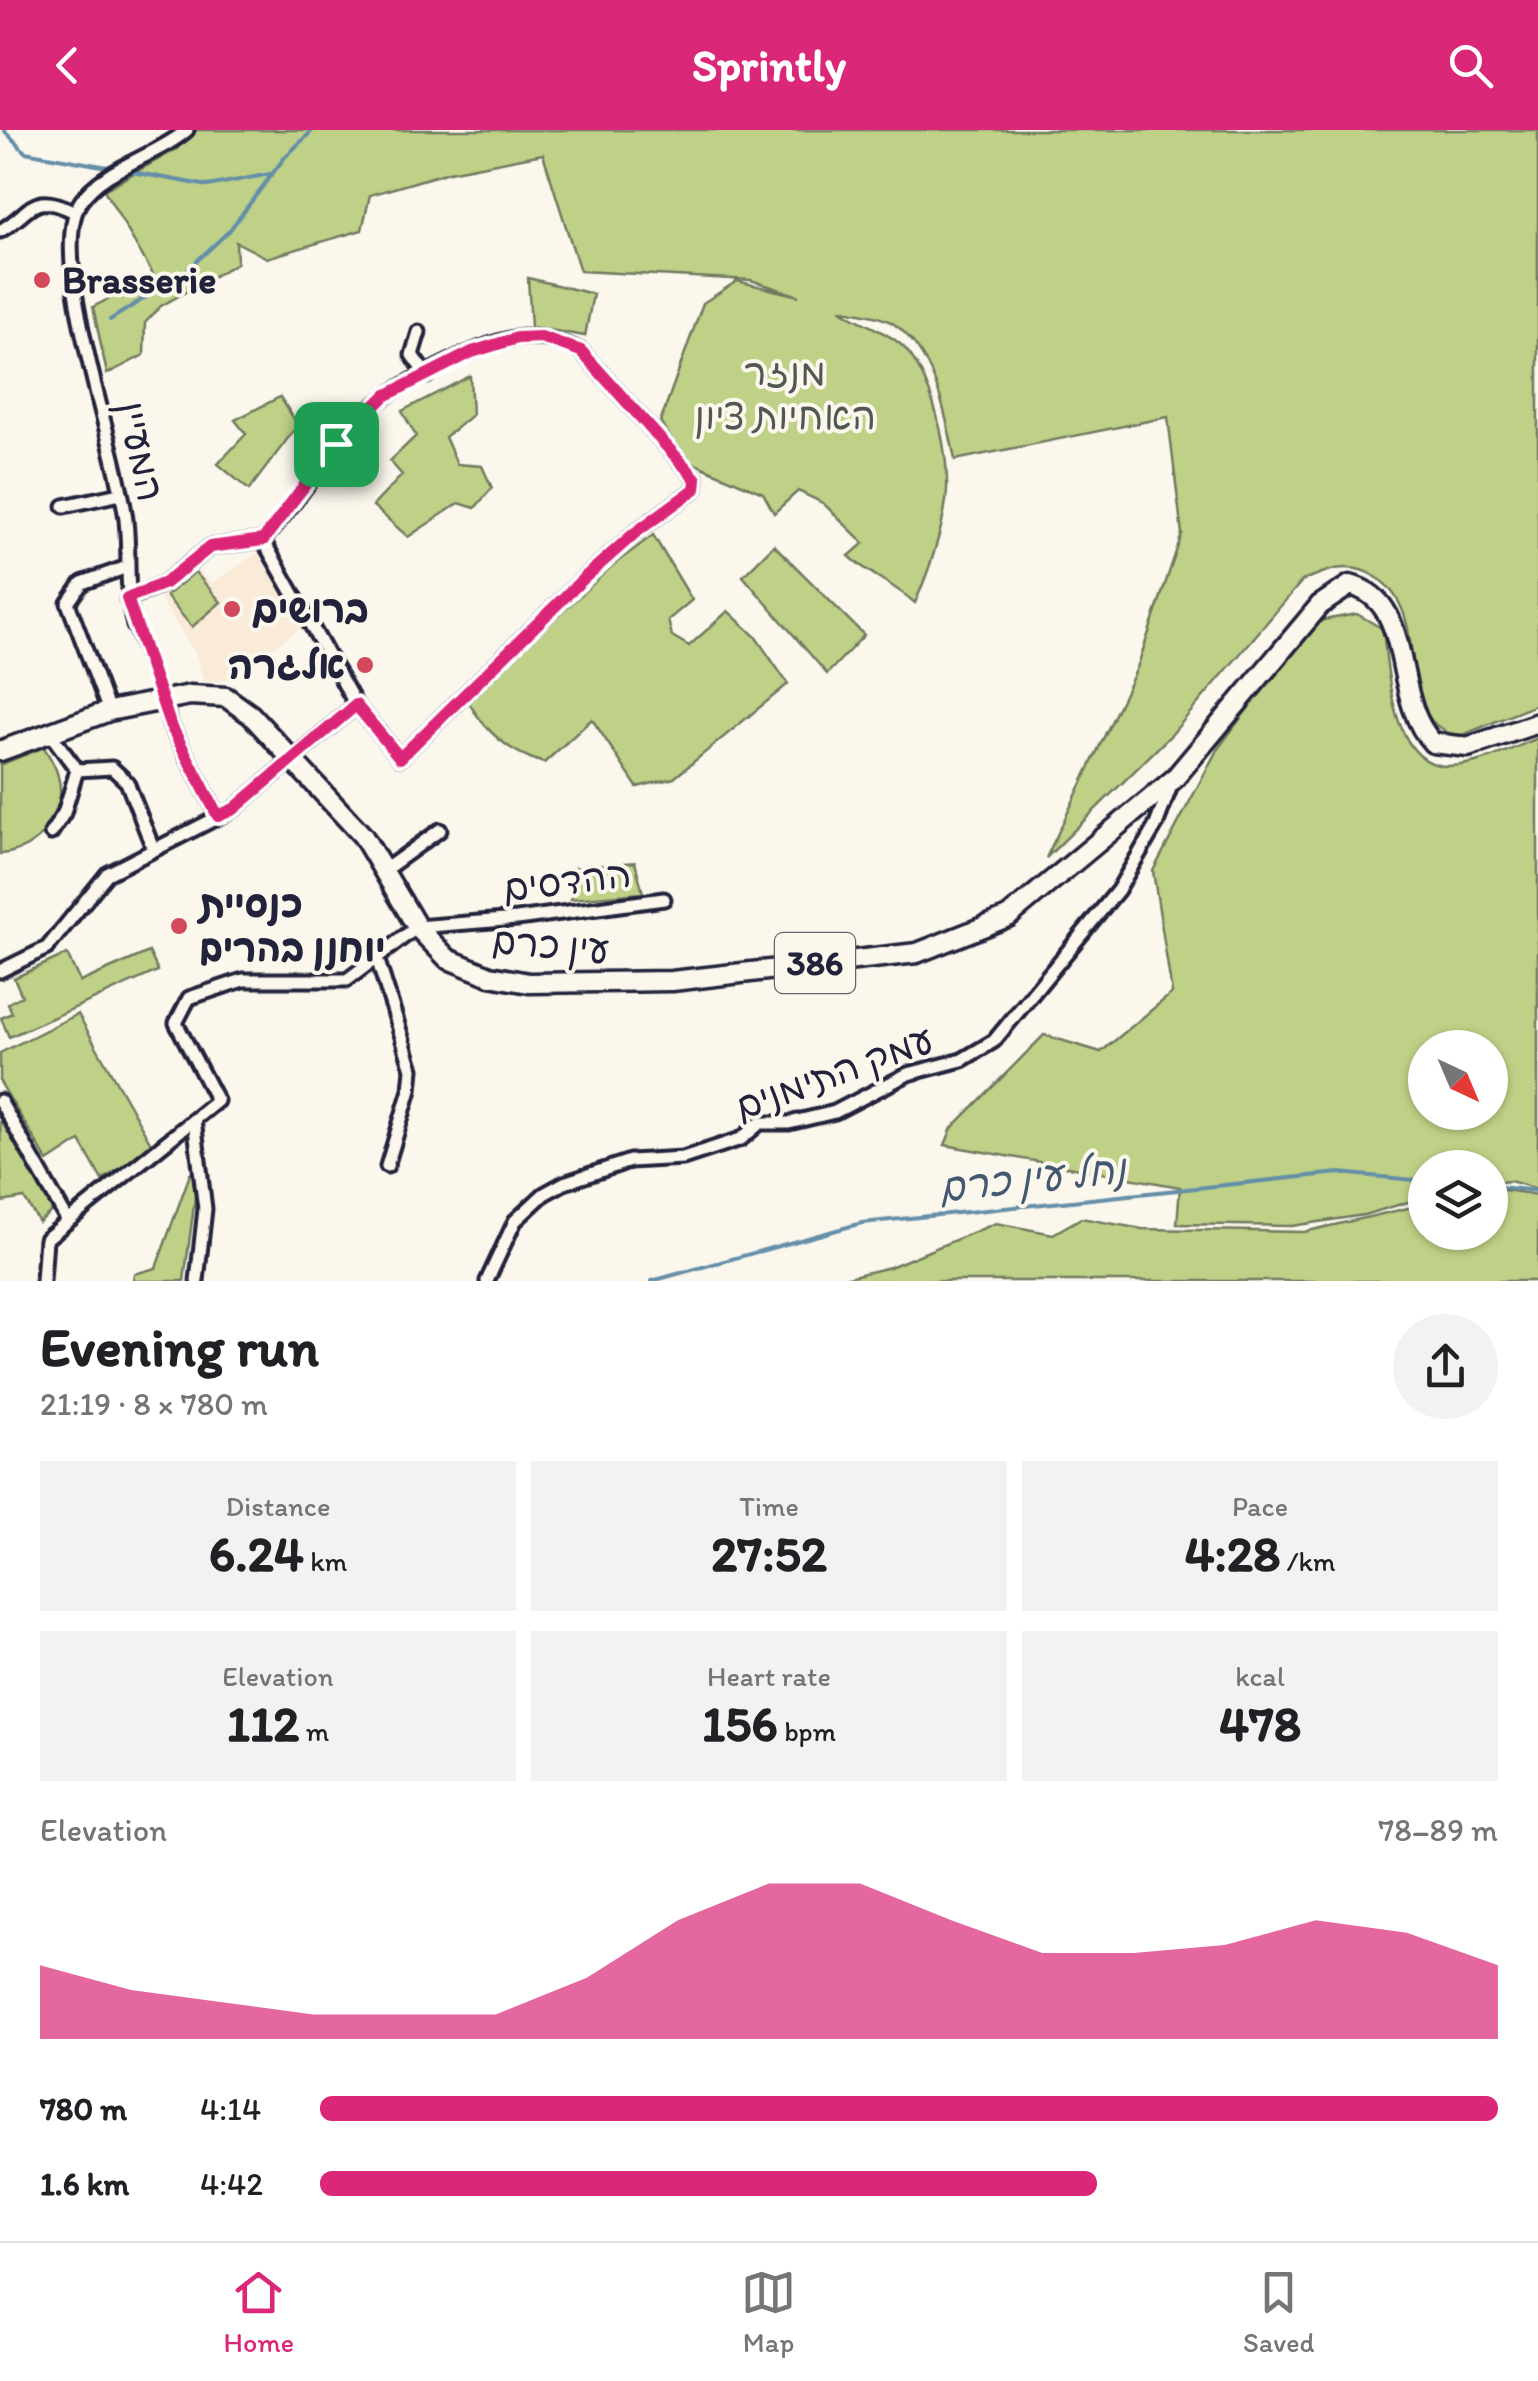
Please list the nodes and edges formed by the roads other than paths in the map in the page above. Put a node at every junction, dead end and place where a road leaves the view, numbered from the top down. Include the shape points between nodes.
1 (188, 130) edge
2 (74, 212) junction
3 (0, 231) edge
4 (419, 332) dead end
5 (427, 376) junction
6 (120, 494) junction
7 (64, 506) dead end
8 (263, 540) junction
9 (127, 567) junction
10 (127, 598) junction
11 (134, 626) joint
12 (163, 699) junction
13 (356, 705) junction
14 (108, 712) junction
15 (1538, 722) edge
16 (49, 732) junction
17 (0, 751) edge
18 (290, 758) junction
19 (77, 770) junction
20 (1174, 779) junction
21 (218, 816) junction
22 (440, 830) dead end
23 (51, 833) dead end
24 (153, 848) junction
25 (386, 870) junction
26 (664, 898) dead end
27 (417, 927) junction
28 (376, 955) junction
29 (0, 972) edge
30 (0, 1101) edge
31 (194, 1120) junction
32 (387, 1166) dead end
33 (68, 1220) junction
34 (43, 1281) edge
35 (197, 1281) edge
36 (487, 1281) edge

1 - 2 street via 90,190
2 - 3 street via 37,202
2 - 6 street, המעיין via 73,285
4 - 5 street via 412,355
5 - 8 street via 372,408 336,444
5 - 13 street via 517,338 560,341 581,351 696,479 695,489 583,579 400,758
6 - 7 street
6 - 9 street, המעיין
8 - 10 street via 210,547 165,583
8 - 13 street
9 - 10 street, המעיין
9 - 14 street via 82,583 68,603
10 - 11 street, המעיין
11 - 12 street, המעיין
12 - 14 main road, עין כרם / 386
12 - 18 main road, עין כרם / 386 via 226,697
12 - 21 street
13 - 18 street
14 - 16 main road, עין כרם / 386
15 - 20 main road, 386 via 1468,748 1433,743 1410,706 1391,616 1375,595 1350,585 1320,605
16 - 17 main road, עין כרם / 386
16 - 19 street
18 - 21 street
18 - 25 main road, עין כרם / 386
19 - 23 street
19 - 24 street via 112,768 127,782
20 - 27 main road, עין כרם / 386 via 1008,917 917,953 672,981 529,984 464,968
20 - 36 street, עמק התימנים via 1118,890 994,1041 835,1112 760,1123 741,1139 683,1158 630,1161 564,1183 516,1221
21 - 24 street
22 - 25 street
24 - 29 street via 107,874 47,948
25 - 27 main road, עין כרם / 386
26 - 27 street, ההדסים
27 - 28 street
28 - 31 street via 366,968 334,983 243,980 189,998 176,1022 217,1101
28 - 32 street via 412,1069
30 - 33 street
31 - 33 street
31 - 35 street via 205,1210
33 - 34 street via 46,1239

